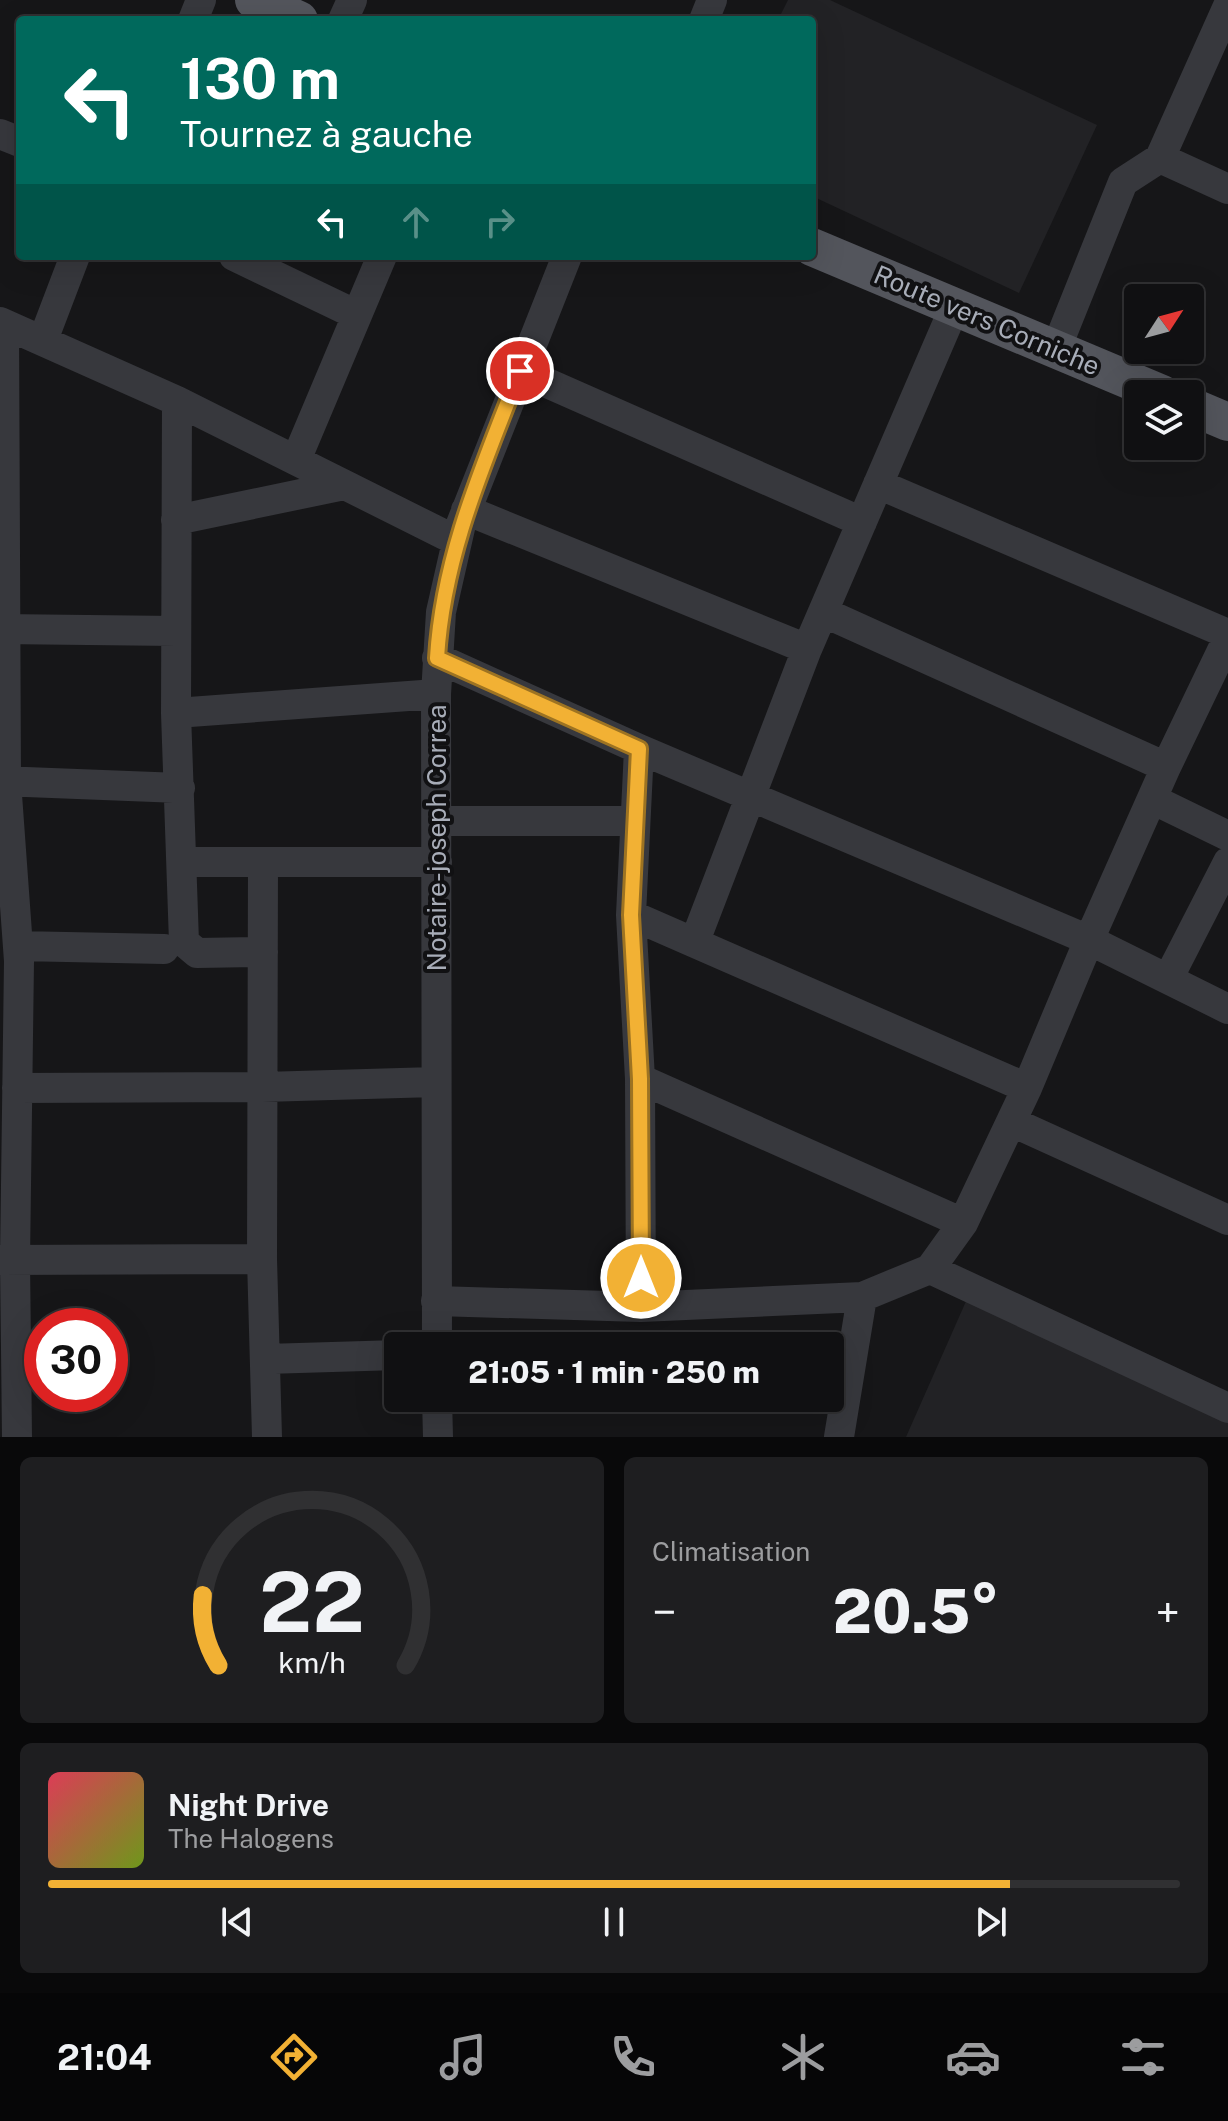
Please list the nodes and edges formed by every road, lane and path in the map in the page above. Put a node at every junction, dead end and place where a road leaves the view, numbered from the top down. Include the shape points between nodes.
1 (254, 0) edge
2 (1228, 6) edge
3 (290, 16) edge
4 (1160, 158) junction
5 (1228, 189) edge
6 (816, 249) edge
7 (73, 260) edge
8 (242, 260) edge
9 (380, 260) edge
10 (565, 260) edge
11 (955, 306) junction
12 (357, 315) junction
13 (2, 323) edge
14 (43, 340) junction
15 (1056, 349) junction
16 (520, 371) junction
17 (1129, 380) edge
18 (177, 401) junction
19 (1204, 412) edge
20 (1228, 422) edge
21 (296, 460) junction
22 (2, 475) edge
23 (878, 484) junction
24 (344, 485) junction
25 (466, 510) junction
26 (176, 520) junction
27 (862, 522) junction
28 (457, 541) junction
29 (823, 612) junction
30 (3, 629) edge
31 (176, 631) junction
32 (1228, 636) edge
33 (807, 649) junction
34 (437, 658) junction
35 (1220, 675) edge
36 (436, 694) junction
37 (176, 713) junction
38 (639, 749) junction
39 (1166, 767) junction
40 (3, 781) edge
41 (180, 788) junction
42 (751, 794) junction
43 (1152, 799) junction
44 (437, 821) junction
45 (634, 821) junction
46 (1228, 836) edge
47 (182, 862) junction
48 (263, 862) junction
49 (437, 862) junction
50 (1228, 862) edge
51 (631, 915) junction
52 (1089, 940) junction
53 (695, 941) junction
54 (164, 949) dead end
55 (263, 952) junction
56 (12, 956) edge
57 (1168, 979) junction
58 (1228, 1009) edge
59 (640, 1079) junction
60 (435, 1082) junction
61 (263, 1087) junction
62 (17, 1088) junction
63 (1027, 1088) junction
64 (1012, 1122) junction
65 (1228, 1220) edge
66 (963, 1223) junction
67 (262, 1259) junction
68 (7, 1260) edge
69 (930, 1269) junction
70 (862, 1297) junction
71 (436, 1301) junction
72 (641, 1307) junction
73 (437, 1332) edge
74 (384, 1355) edge
75 (266, 1359) junction
76 (1228, 1408) edge
77 (437, 1412) edge
78 (17, 1437) edge
79 (267, 1437) edge
80 (438, 1437) edge
81 (839, 1437) edge

1 - 3 main road
2 - 4 street
4 - 5 street
4 - 15 street via 1123,182
6 - 11 main road, Route vers Corniche
7 - 14 street
8 - 12 street
9 - 12 street
10 - 16 street, Notaire-joseph Correa
11 - 15 main road, Route vers Corniche
11 - 23 street
12 - 21 street
13 - 14 street
13 - 22 street
14 - 18 street
15 - 17 main road, Route vers Corniche
16 - 25 street, Notaire-joseph Correa
16 - 27 street
18 - 21 street
18 - 26 street
19 - 20 main road
21 - 24 street
22 - 30 street
23 - 27 street
23 - 32 street
24 - 26 street
24 - 28 street
25 - 28 street, Notaire-joseph Correa
25 - 33 street
26 - 31 street
27 - 29 street
28 - 34 street, Notaire-joseph Correa
29 - 33 street
29 - 39 street
30 - 31 street
30 - 40 street
31 - 37 street
32 - 35 street
33 - 42 street
34 - 36 street, Notaire-joseph Correa
34 - 38 street
35 - 39 street
36 - 37 street
36 - 44 street, Notaire-joseph Correa
37 - 41 street
38 - 42 street
38 - 45 street
39 - 43 street
40 - 41 street
40 - 56 street
41 - 47 street
42 - 52 street
42 - 53 street
43 - 46 street
43 - 52 street
44 - 45 street
44 - 49 street, Notaire-joseph Correa
45 - 51 street
47 - 48 street
47 - 55 street via 184,942 190,950
48 - 49 street
48 - 55 street
49 - 60 street, Notaire-joseph Correa
50 - 57 street
51 - 53 street
51 - 59 street
52 - 57 street
52 - 63 street
53 - 63 street
54 - 56 street
55 - 61 street
56 - 62 street
57 - 58 street
59 - 66 street
59 - 72 street
60 - 61 street
60 - 71 street, Notaire-joseph Correa
61 - 62 street
61 - 67 street
62 - 68 street
63 - 64 street
64 - 65 street
64 - 66 street
66 - 69 street
67 - 68 street
67 - 75 street
68 - 78 street
69 - 70 street
69 - 76 street
70 - 72 street
70 - 81 street
71 - 72 street
71 - 73 street, Notaire-joseph Correa
74 - 75 street
75 - 79 street
77 - 80 street

